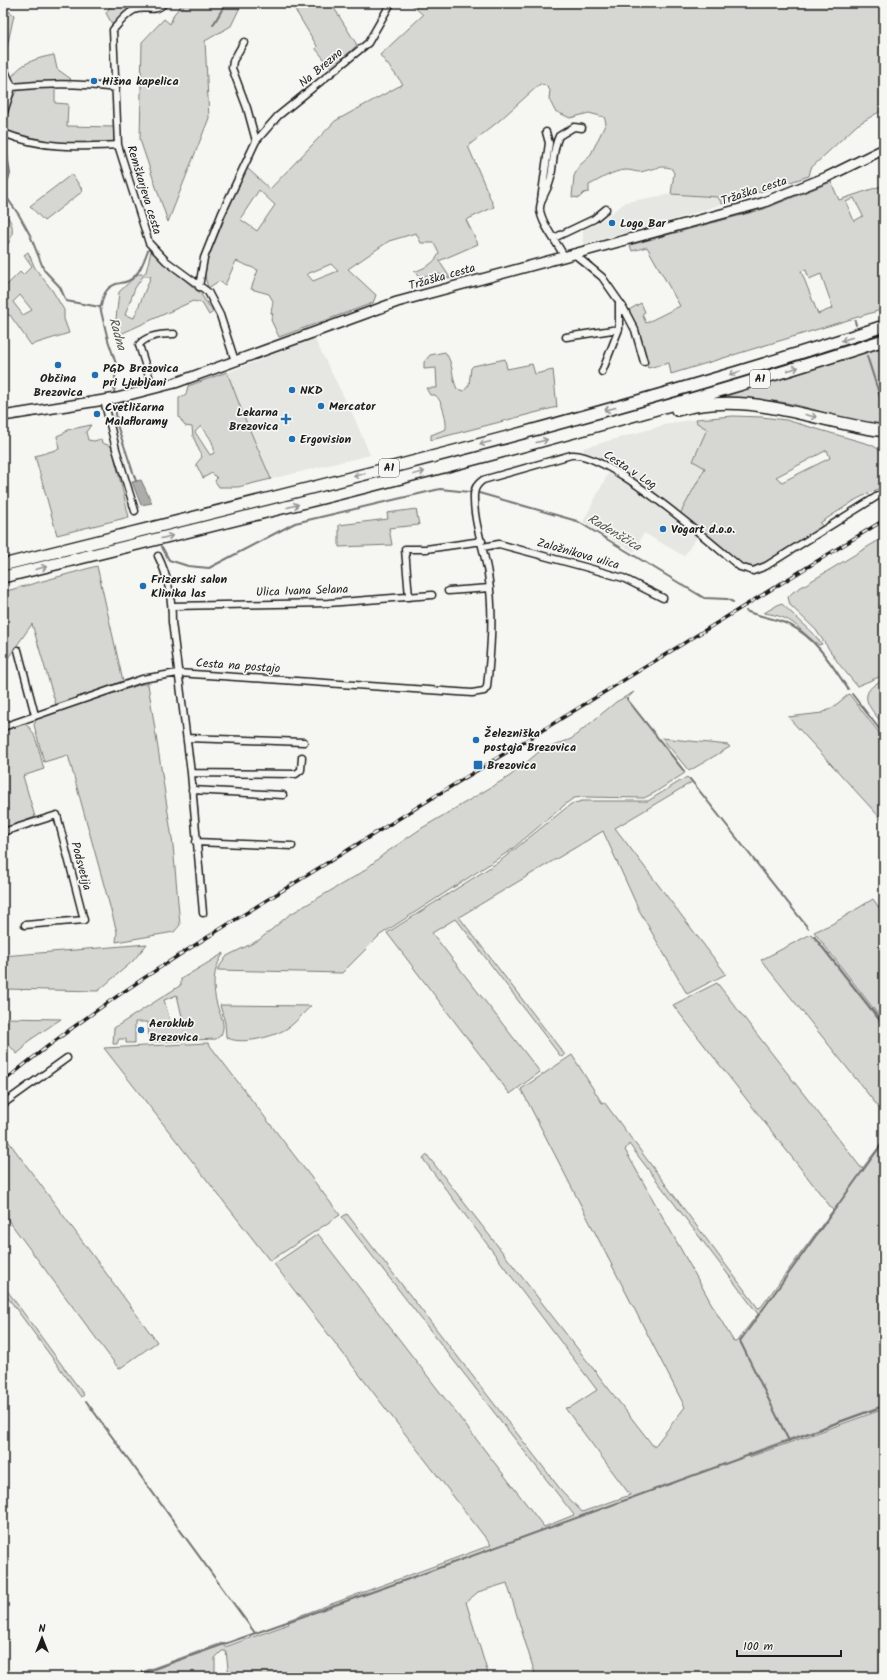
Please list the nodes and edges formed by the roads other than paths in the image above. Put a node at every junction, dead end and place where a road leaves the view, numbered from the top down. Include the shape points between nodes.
1 (164, 3) edge
2 (391, 3) edge
3 (244, 42) dead end
4 (3, 66) edge
5 (12, 87) junction
6 (116, 88) junction
7 (3, 116) edge
8 (582, 128) dead end
9 (546, 132) dead end
10 (3, 133) edge
11 (256, 140) junction
12 (118, 145) junction
13 (884, 149) edge
14 (540, 204) junction
15 (606, 209) dead end
16 (554, 238) junction
17 (569, 255) junction
18 (199, 287) junction
19 (619, 302) junction
20 (884, 326) edge
21 (618, 329) junction
22 (174, 334) dead end
23 (566, 336) dead end
24 (884, 340) edge
25 (235, 361) junction
26 (644, 362) dead end
27 (602, 372) dead end
28 (152, 389) junction
29 (111, 399) junction
30 (3, 416) edge
31 (635, 416) junction
32 (884, 431) edge
33 (884, 492) edge
34 (135, 511) dead end
35 (483, 544) junction
36 (158, 556) dead end
37 (3, 565) edge
38 (3, 577) edge
39 (490, 588) junction
40 (448, 591) dead end
41 (432, 595) dead end
42 (409, 598) junction
43 (663, 598) dead end
44 (172, 606) junction
45 (18, 650) dead end
46 (178, 673) junction
47 (35, 715) junction
48 (3, 727) edge
49 (186, 738) junction
50 (304, 742) dead end
51 (302, 757) dead end
52 (191, 773) junction
53 (192, 790) junction
54 (283, 795) dead end
55 (3, 832) edge
56 (196, 842) junction
57 (292, 846) dead end
58 (203, 914) dead end
59 (25, 924) dead end
60 (67, 1058) dead end
61 (3, 1104) edge

1 - 6 street, Remškarjeva cesta via 155,10 133,10 113,30
2 - 11 street, Na Brezno via 368,43 278,116
3 - 11 street via 233,61 232,68
4 - 5 street
5 - 6 street via 92,84
5 - 7 street
6 - 12 street, Remškarjeva cesta
8 - 14 street via 574,127 559,136 550,181
9 - 14 street via 549,143
10 - 12 street via 42,145
11 - 18 street, Na Brezno via 204,258
12 - 18 street, Remškarjeva cesta via 149,243 166,261
13 - 17 main road, Tržaška cesta via 827,177 762,203
14 - 16 street via 542,216
15 - 16 street via 588,223
16 - 17 street
17 - 19 street via 602,277
17 - 25 main road, Tržaška cesta via 397,302
18 - 25 street, Remškarjeva cesta via 208,292 220,315
19 - 21 street
19 - 26 street via 635,330
20 -> 37 highway, A1 via 630,404 428,458
21 - 23 street
21 - 27 street
22 - 28 street via 161,334 139,345
31 -> 24 highway, A1
25 - 28 main road, Tržaška cesta
28 - 29 main road, Tržaška cesta
29 - 30 main road, Tržaška cesta
29 - 34 street
31 -> 32 highway via 652,416 715,404 766,405 845,425
38 -> 31 highway, A1 via 261,514
33 - 35 street, Cesta v Log via 757,570 746,570 676,514 613,471 585,455 571,455 483,480 474,492
35 - 39 street
35 - 42 street, Založnikova ulica via 405,549
35 - 43 street, Založnikova ulica via 499,544 624,578
36 - 44 street via 163,566
39 - 40 street
39 - 46 street, Cesta na postajo via 490,657 487,687 480,693
41 - 42 street, Ulica Ivana Selana
42 - 44 street, Ulica Ivana Selana via 328,603
44 - 46 street
45 - 47 street
46 - 47 street, Cesta na postajo via 142,679
46 - 49 street
47 - 48 street, Cesta na postajo
49 - 50 street
49 - 52 street
51 - 52 street via 301,770 296,774
52 - 53 street
53 - 54 street
53 - 56 street
55 - 59 street, Podsvetija via 56,815 84,920
56 - 57 street
56 - 58 street
60 - 61 street

